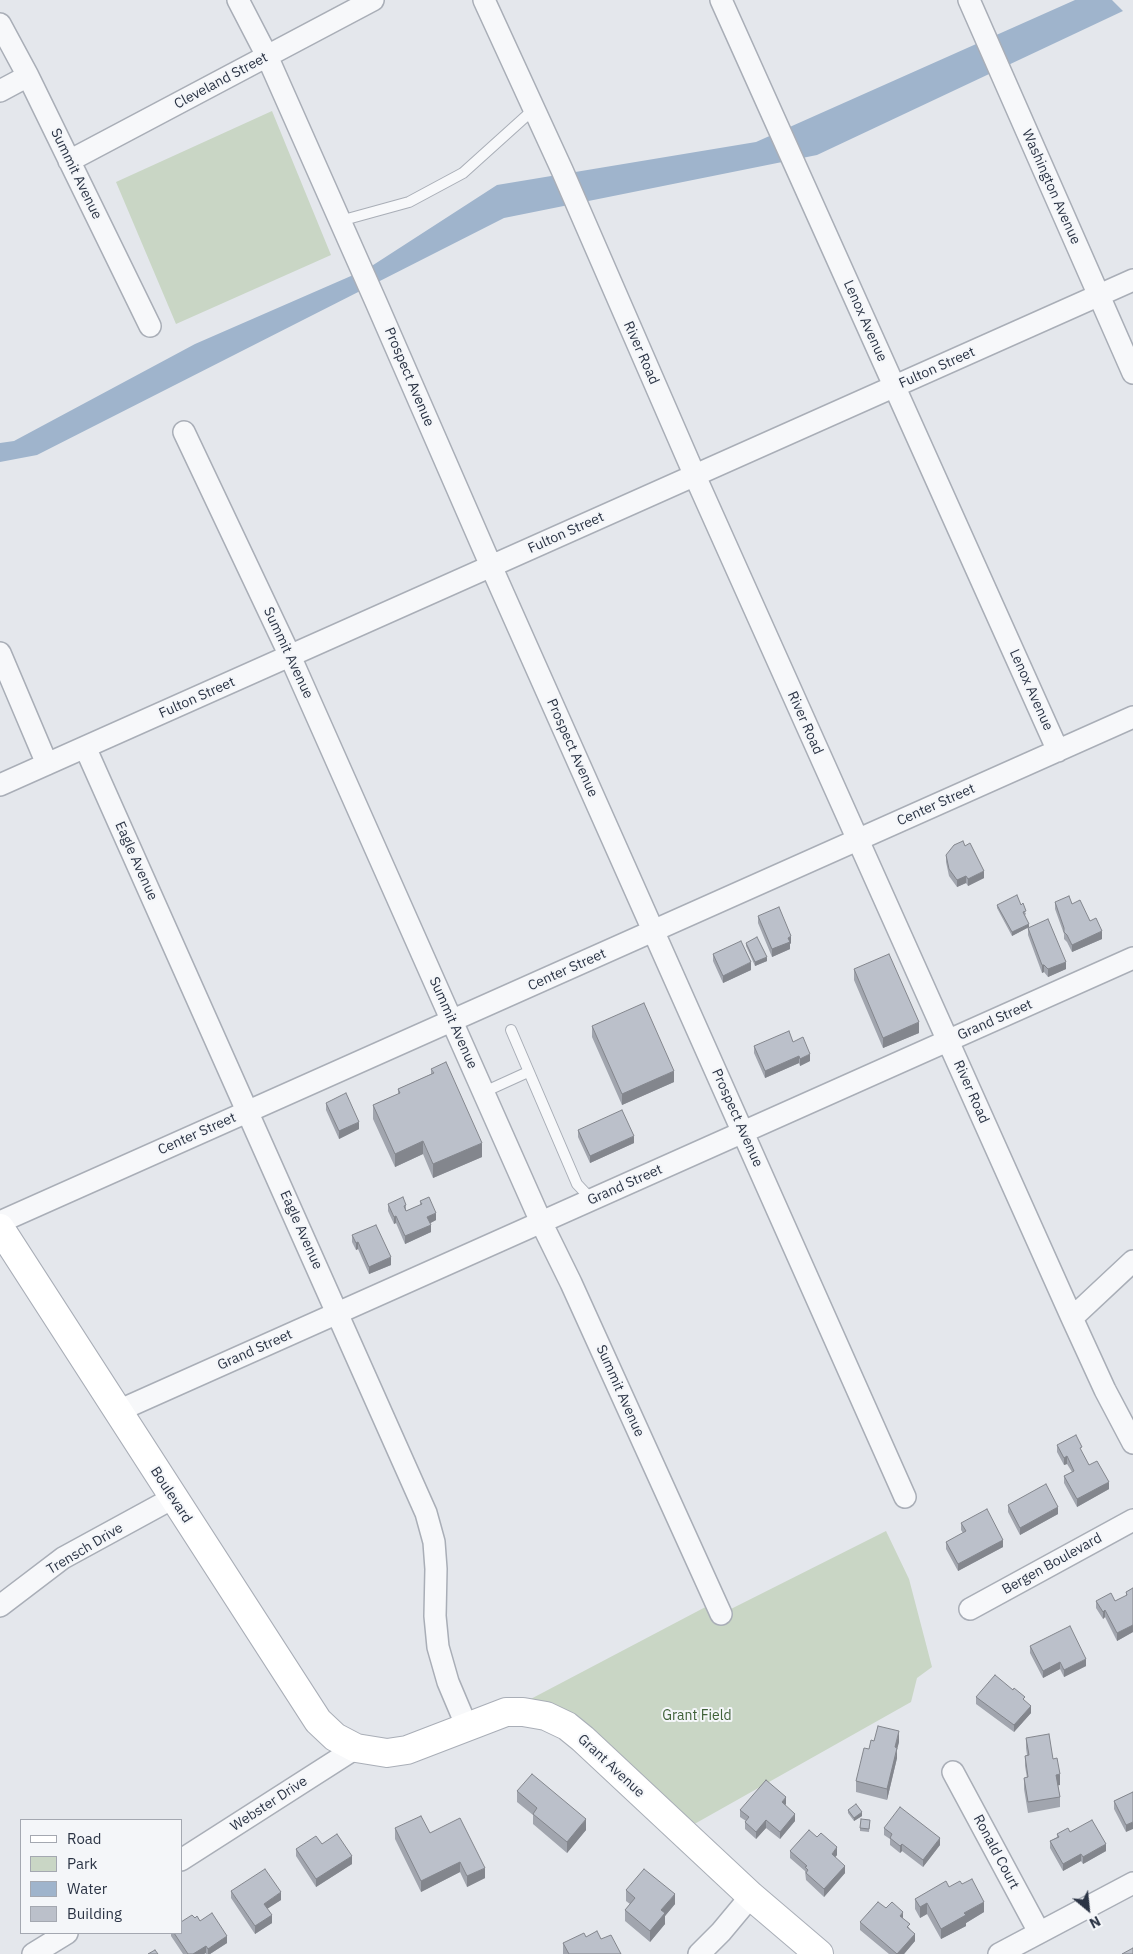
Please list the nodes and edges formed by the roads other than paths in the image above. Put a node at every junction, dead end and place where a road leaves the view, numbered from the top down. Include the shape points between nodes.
1 (238, 0) edge
2 (373, 0) edge
3 (484, 0) edge
4 (721, 0) edge
5 (969, 0) edge
6 (0, 24) edge
7 (267, 56) junction
8 (28, 76) junction
9 (0, 91) edge
10 (534, 109) junction
11 (69, 161) junction
12 (340, 221) junction
13 (1133, 280) edge
14 (1099, 296) junction
15 (150, 326) dead end
16 (1133, 374) edge
17 (895, 387) junction
18 (184, 432) dead end
19 (695, 476) junction
20 (491, 566) junction
21 (0, 653) edge
22 (290, 656) junction
23 (1133, 717) edge
24 (85, 747) junction
25 (1058, 750) junction
26 (46, 764) junction
27 (0, 785) edge
28 (858, 840) junction
29 (653, 931) junction
30 (1133, 958) edge
31 (452, 1020) junction
32 (511, 1030) dead end
33 (948, 1041) junction
34 (528, 1072) junction
35 (484, 1092) junction
36 (248, 1112) junction
37 (743, 1132) junction
38 (592, 1200) junction
39 (0, 1222) edge
40 (542, 1222) junction
41 (0, 1228) edge
42 (1133, 1261) edge
43 (338, 1313) junction
44 (1072, 1318) junction
45 (118, 1411) junction
46 (1133, 1443) edge
47 (905, 1497) dead end
48 (173, 1498) junction
49 (1133, 1520) edge
50 (0, 1606) edge
51 (970, 1609) dead end
52 (721, 1614) dead end
53 (468, 1727) junction
54 (356, 1748) junction
55 (953, 1772) dead end
56 (182, 1859) edge
57 (1133, 1883) edge
58 (751, 1896) junction
59 (1039, 1932) junction
60 (65, 1934) edge
61 (33, 1954) edge
62 (699, 1954) edge
63 (819, 1954) edge
64 (998, 1954) edge

1 - 7 street, Prospect Avenue
2 - 7 street, Cleveland Street
3 - 10 street, River Road
4 - 17 street, Lenox Avenue
5 - 14 street, Washington Avenue
6 - 8 street, Summit Avenue
7 - 11 street, Cleveland Street
7 - 12 street, Prospect Avenue
8 - 9 street
8 - 11 street, Summit Avenue
10 - 12 lane via 463,172 409,202
10 - 19 street, River Road
11 - 15 street, Summit Avenue
12 - 20 street, Prospect Avenue
13 - 14 street, Fulton Street
14 - 16 street, Washington Avenue
14 - 17 street, Fulton Street
17 - 19 street, Fulton Street
17 - 25 street, Lenox Avenue
18 - 22 street, Summit Avenue
19 - 20 street, Fulton Street
19 - 28 street, River Road
20 - 22 street, Fulton Street
20 - 29 street, Prospect Avenue
21 - 26 street
22 - 24 street, Fulton Street
22 - 31 street, Summit Avenue
23 - 25 street, Center Street
24 - 26 street, Fulton Street
24 - 36 street, Eagle Avenue
25 - 28 street, Center Street
26 - 27 street, Fulton Street
28 - 29 street, Center Street
28 - 33 street, River Road
29 - 31 street, Center Street
29 - 37 street, Prospect Avenue
30 - 33 street, Grand Street
31 - 35 street, Summit Avenue
31 - 36 street, Center Street
32 - 34 lane
33 - 37 street, Grand Street
33 - 44 street, River Road
34 - 35 lane
34 - 38 lane via 577,1184
35 - 40 street, Summit Avenue
36 - 39 street, Center Street
36 - 43 street, Eagle Avenue
37 - 38 street, Grand Street
37 - 47 street, Prospect Avenue
38 - 40 street, Grand Street
40 - 43 street, Grand Street
40 - 52 street, Summit Avenue
41 - 45 street, Boulevard
42 - 44 street
43 - 45 street, Grand Street
43 - 53 street, Eagle Avenue via 426,1513 434,1542 438,1647 448,1682
44 - 46 street, River Road
45 - 48 street, Boulevard
48 - 50 street, Trensch Drive via 64,1558
48 - 54 street, Boulevard via 318,1721 335,1737
49 - 51 street, Bergen Boulevard
53 - 54 street, Grant Avenue via 407,1750 388,1753
53 - 58 street, Grant Avenue via 506,1712 546,1716 567,1726
54 - 56 street, Webster Drive
55 - 59 street, Ronald Court
57 - 59 street
58 - 62 street
58 - 63 street, Grant Avenue
59 - 64 street
60 - 61 street

